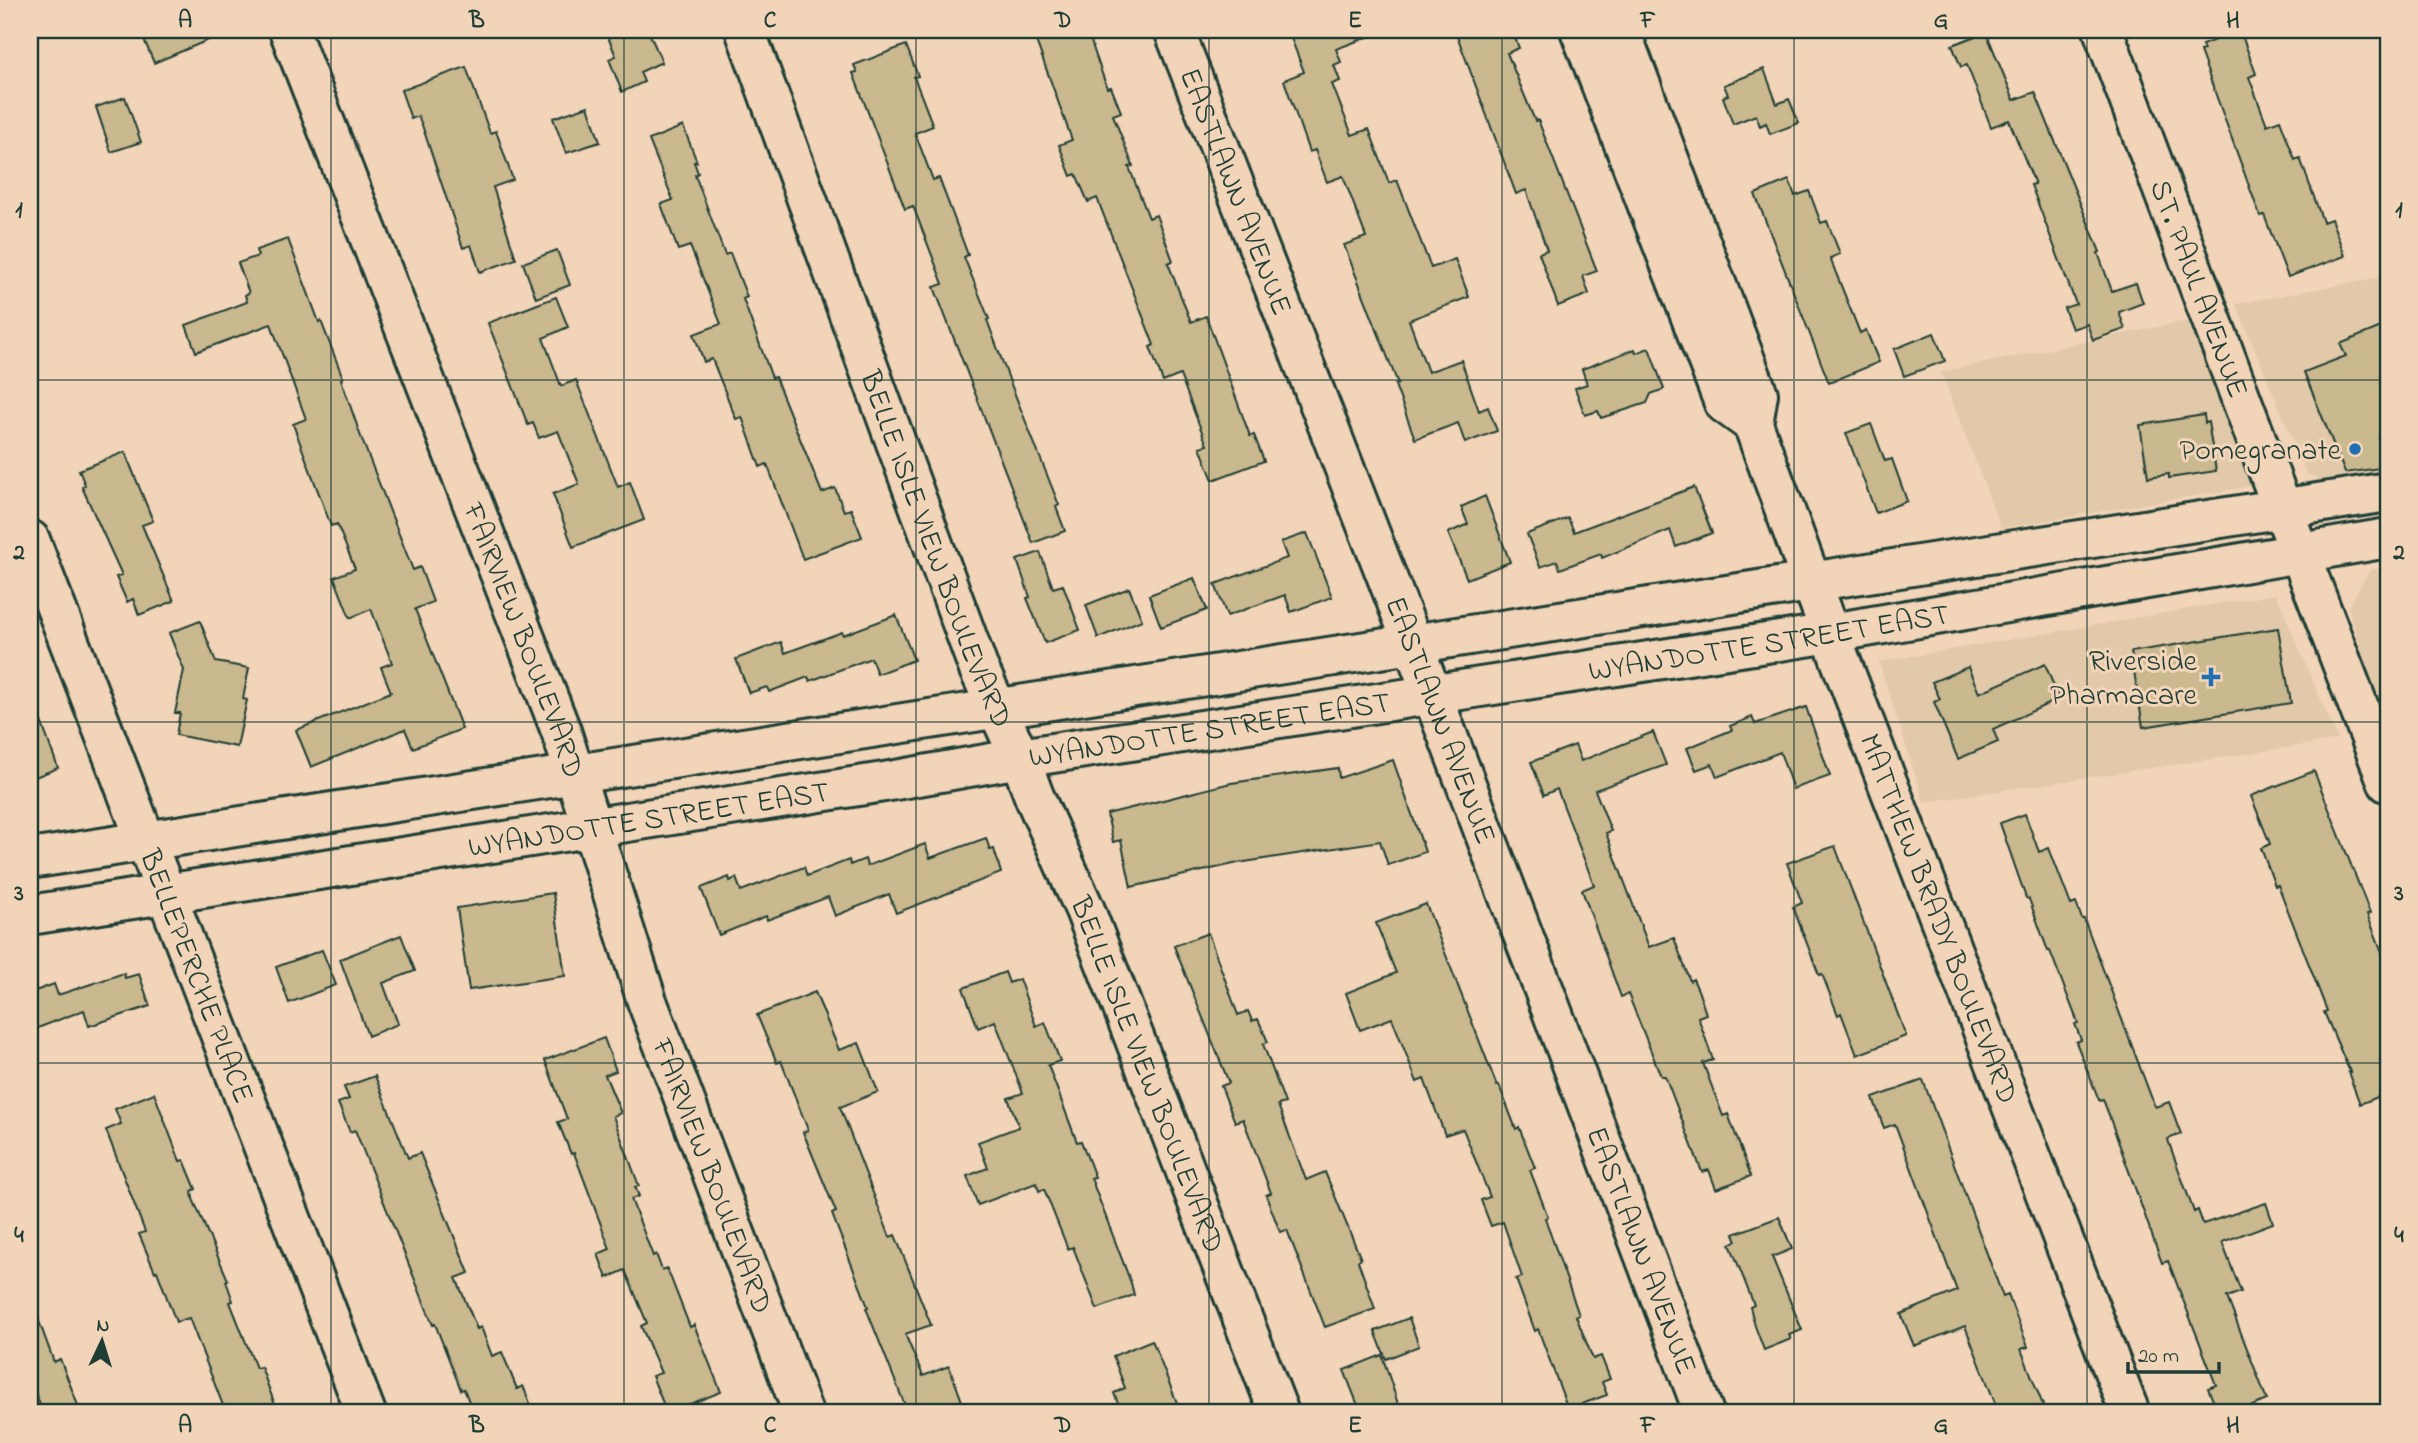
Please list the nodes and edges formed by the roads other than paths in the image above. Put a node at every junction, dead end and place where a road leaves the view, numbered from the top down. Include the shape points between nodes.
1 (289, 30) edge
2 (745, 30) edge
3 (1174, 30) edge
4 (1580, 30) edge
5 (1620, 30) edge
6 (2103, 30) edge
7 (1753, 424) junction
8 (2388, 492) edge
9 (2284, 509) junction
10 (2388, 538) edge
11 (30, 540) edge
12 (2301, 553) junction
13 (1812, 582) junction
14 (1831, 633) junction
15 (1413, 644) junction
16 (1433, 696) junction
17 (996, 709) junction
18 (1020, 758) junction
19 (575, 774) junction
20 (2388, 783) edge
21 (592, 827) junction
22 (146, 841) junction
23 (30, 859) edge
24 (167, 894) junction
25 (30, 915) edge
26 (366, 1413) edge
27 (803, 1413) edge
28 (1279, 1413) edge
29 (1704, 1413) edge
30 (2130, 1413) edge

1 - 19 street, FAIRVIEW BOULEVARD
2 - 17 street, BELLE ISLE VIEW BOULEVARD
3 - 15 street, EASTLAWN AVENUE
4 - 7 street via 1724,403
5 - 7 street, MATTHEW BRADY BOULEVARD via 1758,394
6 - 9 street, ST. PAUL AVENUE
7 - 13 street, MATTHEW BRADY BOULEVARD
8 - 9 street, WYANDOTTE STREET EAST
9 - 12 street, ST. PAUL AVENUE
9 - 13 street, WYANDOTTE STREET EAST
10 - 12 street, WYANDOTTE STREET EAST
11 - 22 street, BELLEPERCHE PLACE
12 - 14 street, WYANDOTTE STREET EAST
12 - 20 street, ST. PAUL AVENUE
13 - 14 street, MATTHEW BRADY BOULEVARD
13 - 15 street, WYANDOTTE STREET EAST
14 - 16 street, WYANDOTTE STREET EAST
14 - 30 street, MATTHEW BRADY BOULEVARD
15 - 16 street, EASTLAWN AVENUE
15 - 17 street, WYANDOTTE STREET EAST
16 - 18 street, WYANDOTTE STREET EAST
16 - 29 street, EASTLAWN AVENUE
17 - 18 street, BELLE ISLE VIEW BOULEVARD
17 - 19 street, WYANDOTTE STREET EAST
18 - 21 street, WYANDOTTE STREET EAST
18 - 28 street, BELLE ISLE VIEW BOULEVARD via 1085,910
19 - 21 street, FAIRVIEW BOULEVARD
19 - 22 street, WYANDOTTE STREET EAST
21 - 24 street, WYANDOTTE STREET EAST
21 - 27 street, FAIRVIEW BOULEVARD via 647,1001
22 - 23 street, WYANDOTTE STREET EAST
22 - 24 street, BELLEPERCHE PLACE
24 - 25 street, WYANDOTTE STREET EAST
24 - 26 street, BELLEPERCHE PLACE

